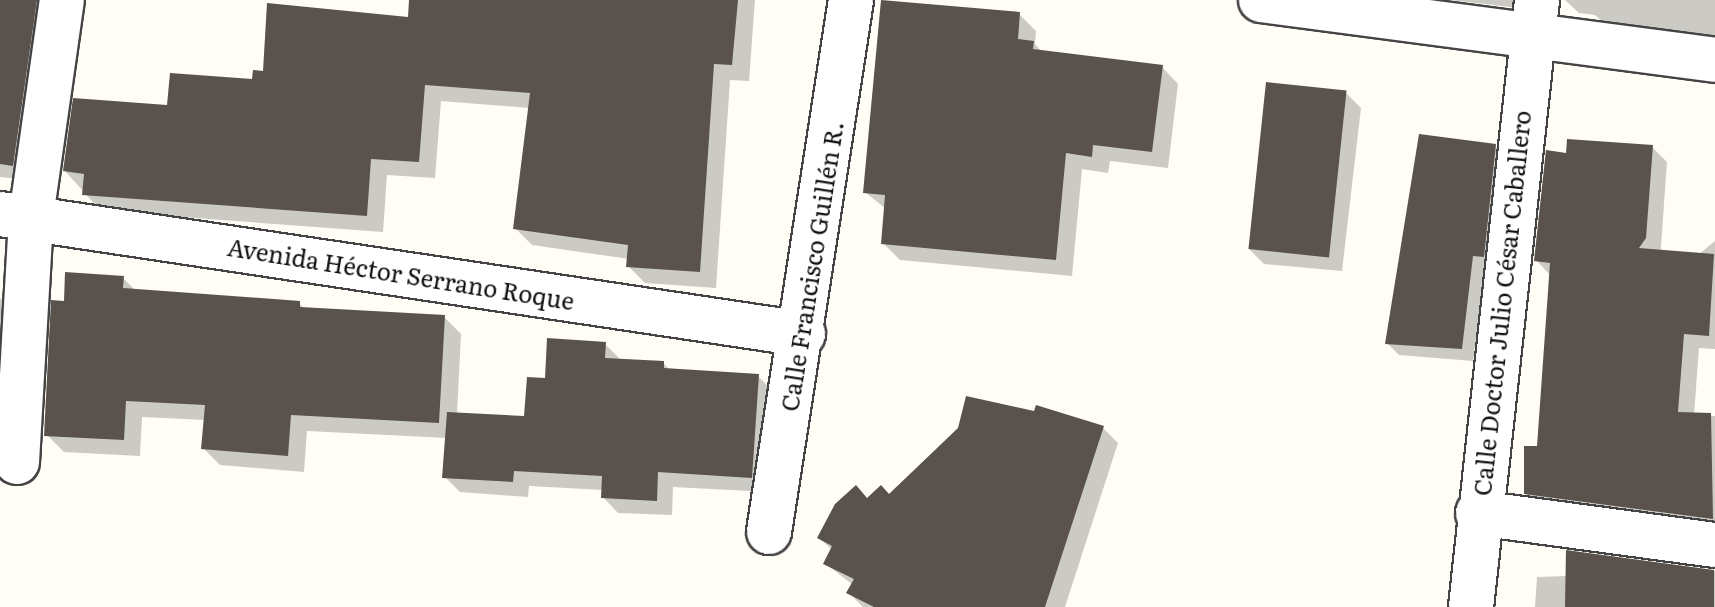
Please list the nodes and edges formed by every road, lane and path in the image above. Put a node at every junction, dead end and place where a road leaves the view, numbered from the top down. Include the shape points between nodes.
1 (62, 0) edge
2 (851, 0) edge
3 (1261, 0) edge
4 (1533, 20) edge
5 (1715, 60) edge
6 (15, 215) edge
7 (803, 334) junction
8 (17, 462) dead end
9 (1478, 513) junction
10 (769, 532) dead end
11 (1715, 545) edge
12 (1471, 607) edge

1 - 6 street
2 - 7 street, Calle Francisco Guillén R.
3 - 4 street
4 - 5 street
4 - 9 street, Calle Doctor Julio César Caballero
6 - 7 street, Avenida Héctor Serrano Roque
6 - 8 street
7 - 10 street, Calle Francisco Guillén R.
9 - 11 street
9 - 12 street, Calle Doctor Julio César Caballero

